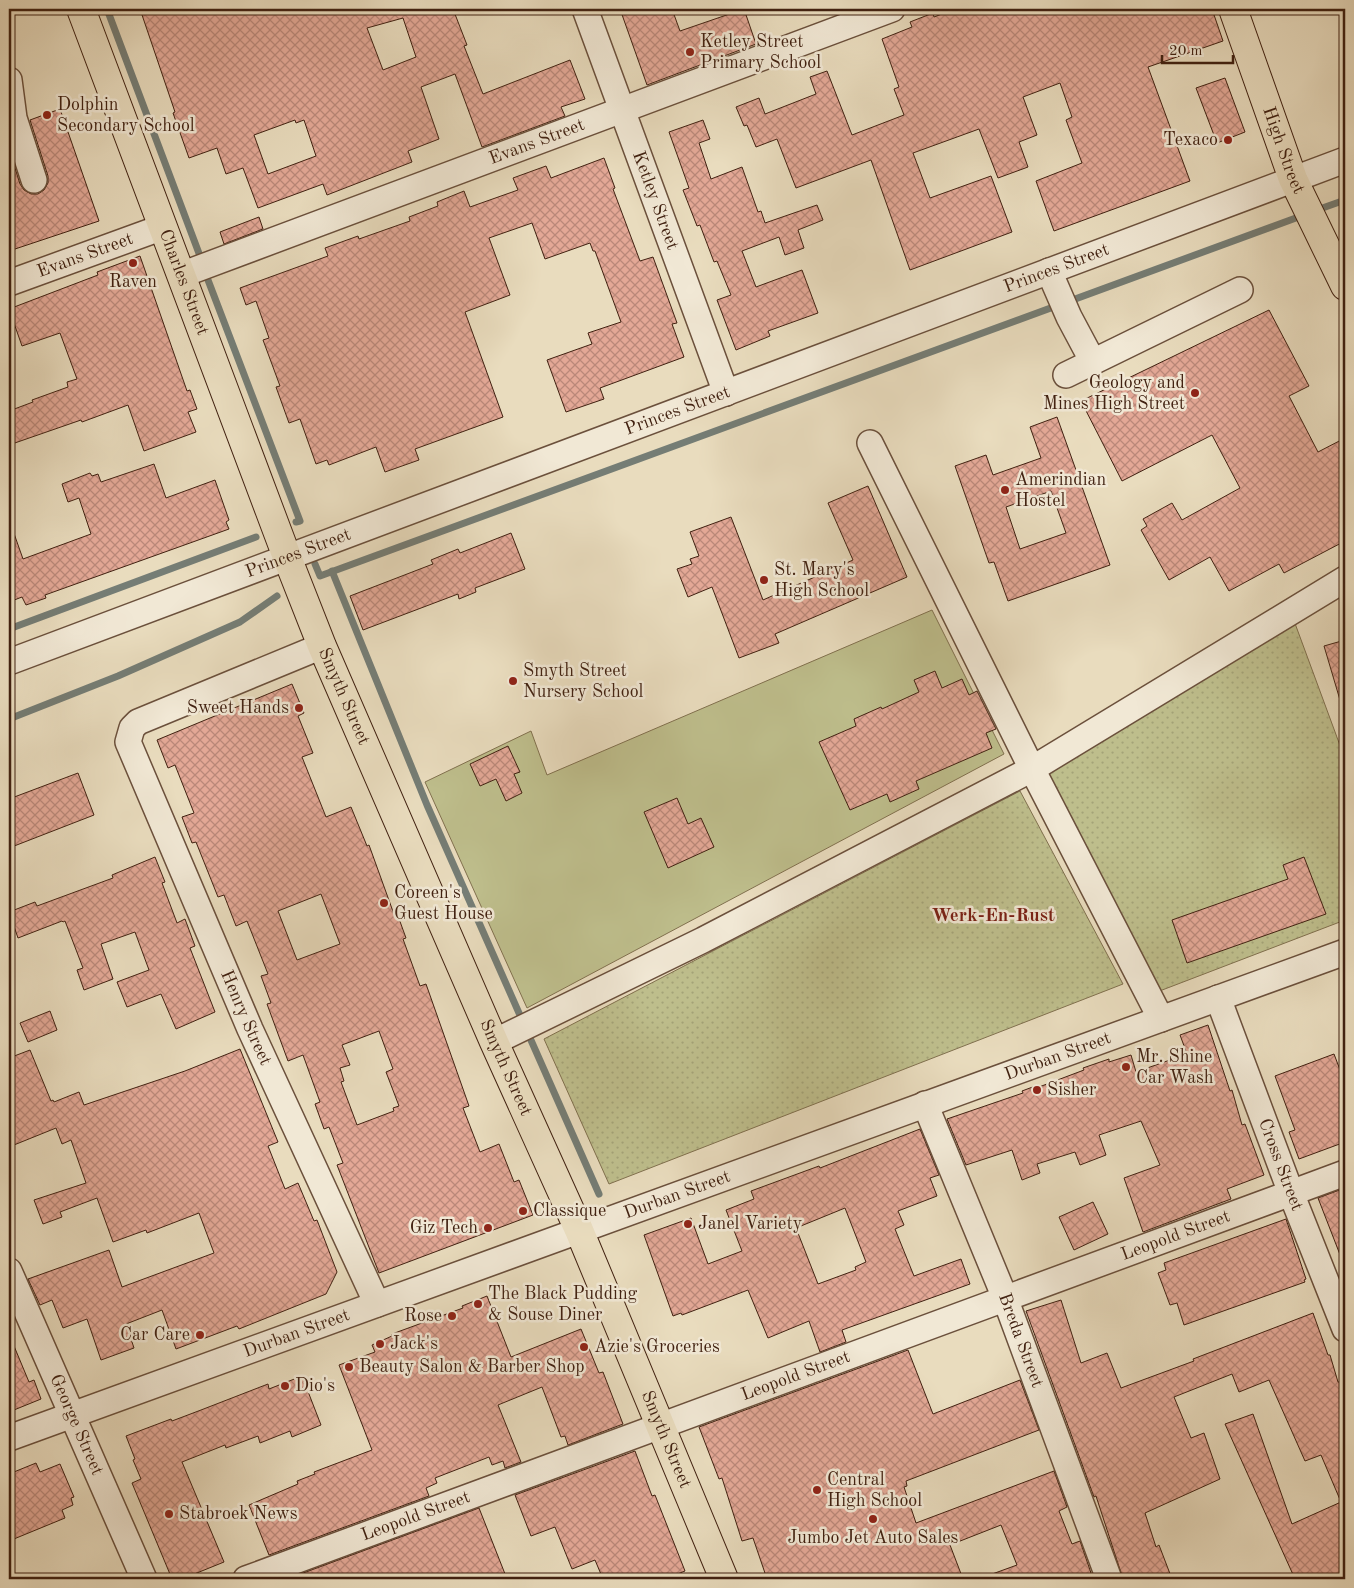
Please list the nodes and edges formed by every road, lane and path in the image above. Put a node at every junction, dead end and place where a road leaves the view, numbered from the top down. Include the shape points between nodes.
1 (81, 9) edge
2 (585, 9) edge
3 (892, 9) edge
4 (1233, 9) edge
5 (9, 80) edge
6 (622, 110) junction
7 (1345, 160) edge
8 (1293, 179) junction
9 (34, 180) dead end
10 (163, 226) junction
11 (181, 275) junction
12 (1054, 282) junction
13 (9, 283) edge
14 (1345, 286) edge
15 (1240, 290) dead end
16 (1093, 362) junction
17 (1066, 375) dead end
18 (726, 392) junction
19 (870, 443) dead end
20 (287, 558) junction
21 (1345, 579) edge
22 (322, 646) junction
23 (9, 662) edge
24 (1032, 769) junction
25 (1345, 952) edge
26 (1218, 998) junction
27 (1161, 1019) junction
28 (494, 1042) junction
29 (925, 1104) junction
30 (1345, 1173) edge
31 (1291, 1193) junction
32 (579, 1230) junction
33 (9, 1270) edge
34 (1005, 1298) junction
35 (377, 1304) junction
36 (1345, 1329) edge
37 (72, 1415) junction
38 (661, 1426) junction
39 (9, 1438) edge
40 (144, 1579) edge
41 (246, 1579) edge
42 (724, 1579) edge
43 (1109, 1579) edge

1 - 10 main road, Charles Street
2 - 6 street, Ketley Street
3 - 6 street, Evans Street
4 - 8 main road, High Street
5 - 9 street via 14,118
6 - 11 street, Evans Street
6 - 18 street, Ketley Street
7 - 8 street, Princes Street
8 - 12 street, Princes Street
8 - 14 main road, High Street
10 - 11 main road, Charles Street
10 - 13 street, Evans Street
11 - 20 main road, Charles Street
12 - 16 street
12 - 18 street, Princes Street
15 - 16 street
16 - 17 street
18 - 20 street, Princes Street
19 - 24 street
20 - 22 main road, Smyth Street
20 - 23 street, Princes Street
21 - 24 street
22 - 28 main road, Smyth Street
22 - 35 street, Henry Street via 138,722 132,728 128,742 250,1028
24 - 27 street
24 - 28 street via 703,940
25 - 26 street, Durban Street
26 - 27 street, Durban Street
26 - 31 street, Cross Street
27 - 29 street, Durban Street
28 - 32 main road, Smyth Street
29 - 32 street, Durban Street
29 - 34 street, Breda Street
30 - 31 street, Leopold Street
31 - 34 street, Leopold Street
31 - 36 street, Cross Street
32 - 35 street, Durban Street
32 - 38 main road, Smyth Street
33 - 37 street, George Street
34 - 38 street, Leopold Street
34 - 43 street, Breda Street
35 - 37 street, Durban Street
37 - 39 street, Durban Street
37 - 40 street, George Street
38 - 41 street, Leopold Street
38 - 42 main road, Smyth Street

